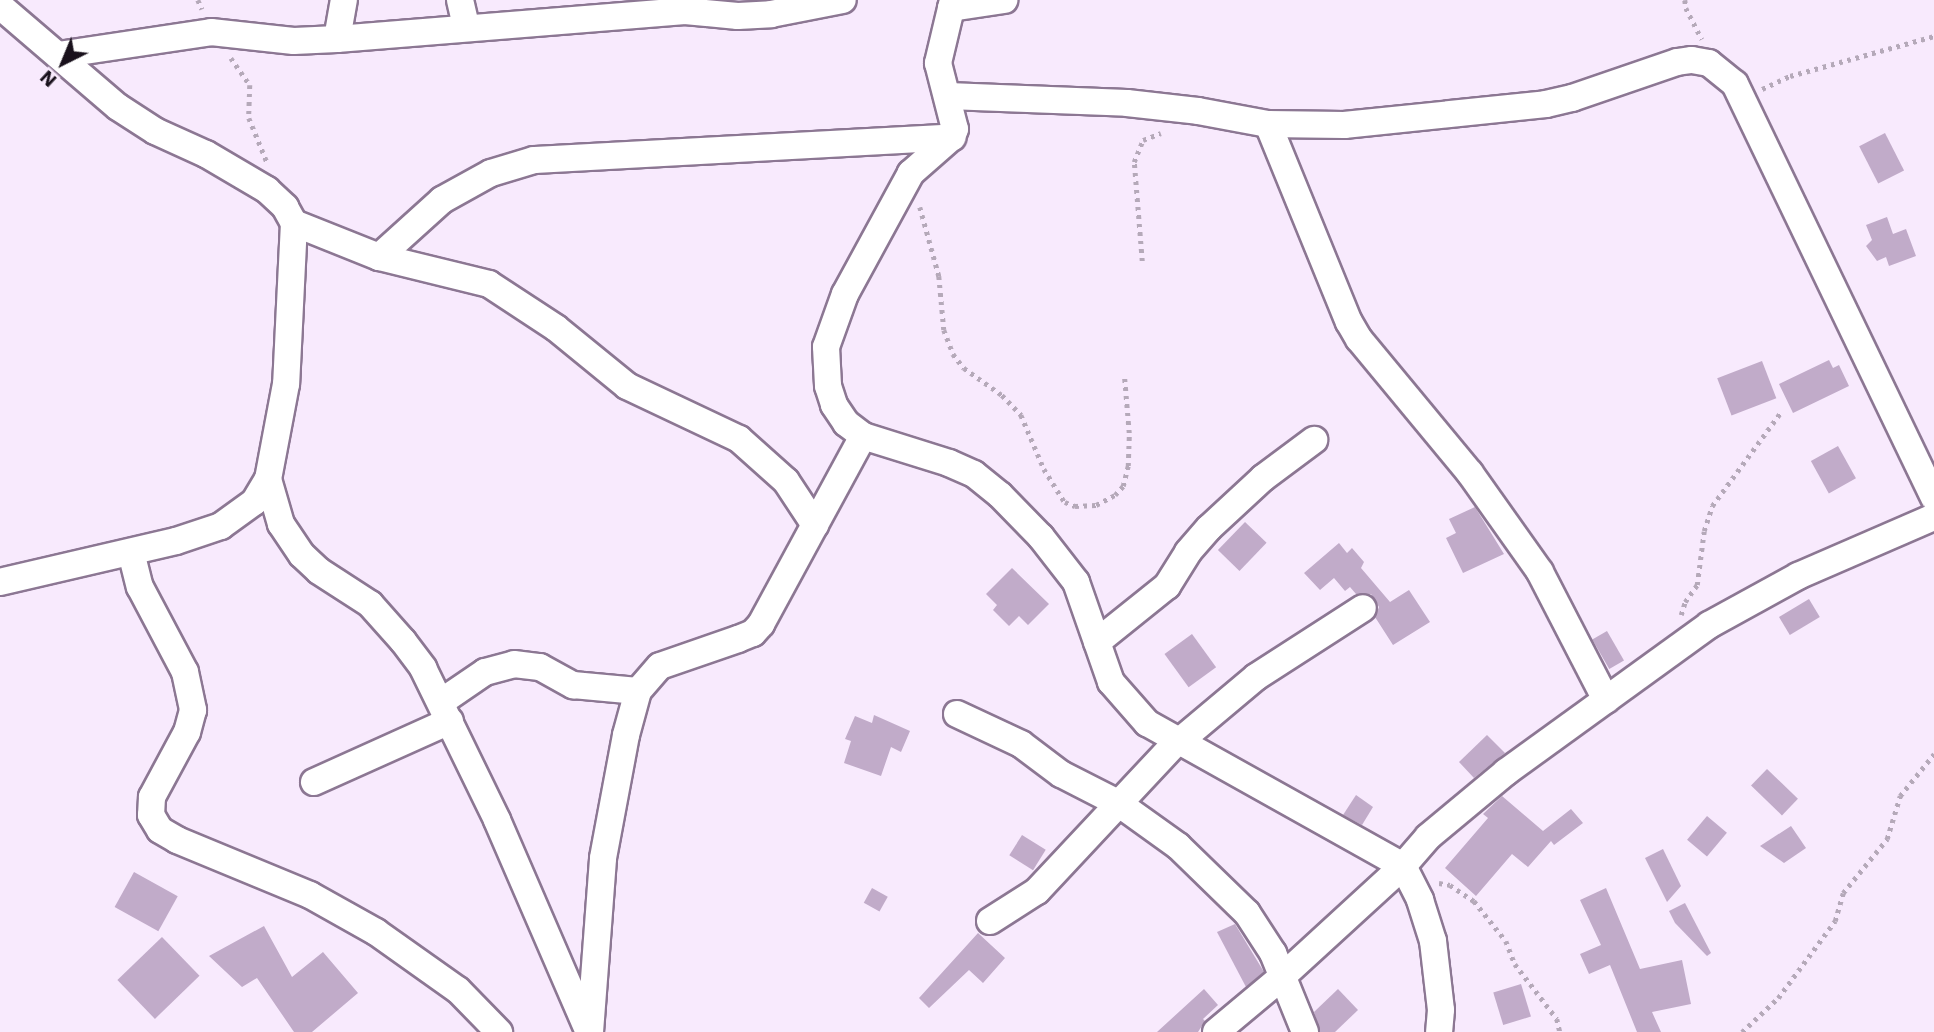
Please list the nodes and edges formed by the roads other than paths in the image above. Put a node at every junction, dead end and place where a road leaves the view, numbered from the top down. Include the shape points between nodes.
1 (344, 0) edge
2 (460, 0) edge
3 (843, 0) edge
4 (1004, 0) edge
5 (952, 4) edge
6 (0, 6) edge
7 (760, 7) edge
8 (466, 27) junction
9 (337, 39) junction
10 (58, 55) junction
11 (948, 96) junction
12 (1269, 124) junction
13 (952, 137) junction
14 (294, 223) junction
15 (379, 257) junction
16 (863, 436) junction
17 (1314, 440) dead end
18 (268, 479) junction
19 (1934, 498) edge
20 (1934, 517) edge
21 (281, 524) junction
22 (815, 525) junction
23 (221, 526) junction
24 (131, 552) junction
25 (0, 582) edge
26 (1363, 608) dead end
27 (1097, 642) junction
28 (638, 691) junction
29 (1606, 700) junction
30 (446, 712) junction
31 (957, 714) dead end
32 (1180, 740) junction
33 (314, 782) dead end
34 (1118, 803) junction
35 (1406, 872) junction
36 (990, 921) dead end
37 (1283, 976) junction
38 (499, 1032) edge
39 (589, 1032) edge
40 (1216, 1032) edge
41 (1305, 1032) edge
42 (1439, 1032) edge

1 - 9 street
2 - 8 street
3 - 7 street
4 - 5 street
5 - 11 street via 938,63
6 - 10 street
7 - 8 street via 738,16 685,11
8 - 9 street
9 - 10 street via 294,41 211,32
10 - 14 street via 118,107 272,194
11 - 12 street via 1127,103
11 - 13 street via 955,120
12 - 19 street via 1344,125 1546,104 1677,62 1709,63 1735,83
12 - 29 street via 1349,322 1470,473 1541,572
13 - 15 street via 534,160 491,173 442,200
13 - 16 street via 911,173 845,294 826,347 834,405 846,423
14 - 15 street
14 - 18 street via 286,384
15 - 22 street via 489,284 556,328 627,386 739,439 786,481
16 - 22 street
16 - 27 street via 949,463 974,474 1000,495 1076,582
17 - 27 street via 1263,478 1209,528 1167,586
18 - 21 street
18 - 23 street via 250,506
20 - 29 street via 1798,576 1709,625
21 - 23 street
21 - 30 street via 319,571 370,604 397,633
22 - 28 street via 774,604 753,633 660,666
23 - 24 street
24 - 25 street
24 - 38 street via 140,587 185,672 193,710 187,732 152,797 151,815 160,830 310,895 366,926 442,977
26 - 32 street via 1256,677
27 - 32 street via 1111,682 1135,712
28 - 30 street via 573,685 540,667 514,664 485,672
28 - 39 street via 603,858
29 - 35 street via 1506,772 1428,837
30 - 33 street
30 - 39 street
31 - 34 street via 1021,744 1061,774
32 - 34 street
32 - 35 street
34 - 36 street via 1037,891
34 - 37 street via 1178,846 1247,913
35 - 37 street
35 - 42 street via 1433,941
37 - 40 street
37 - 41 street

